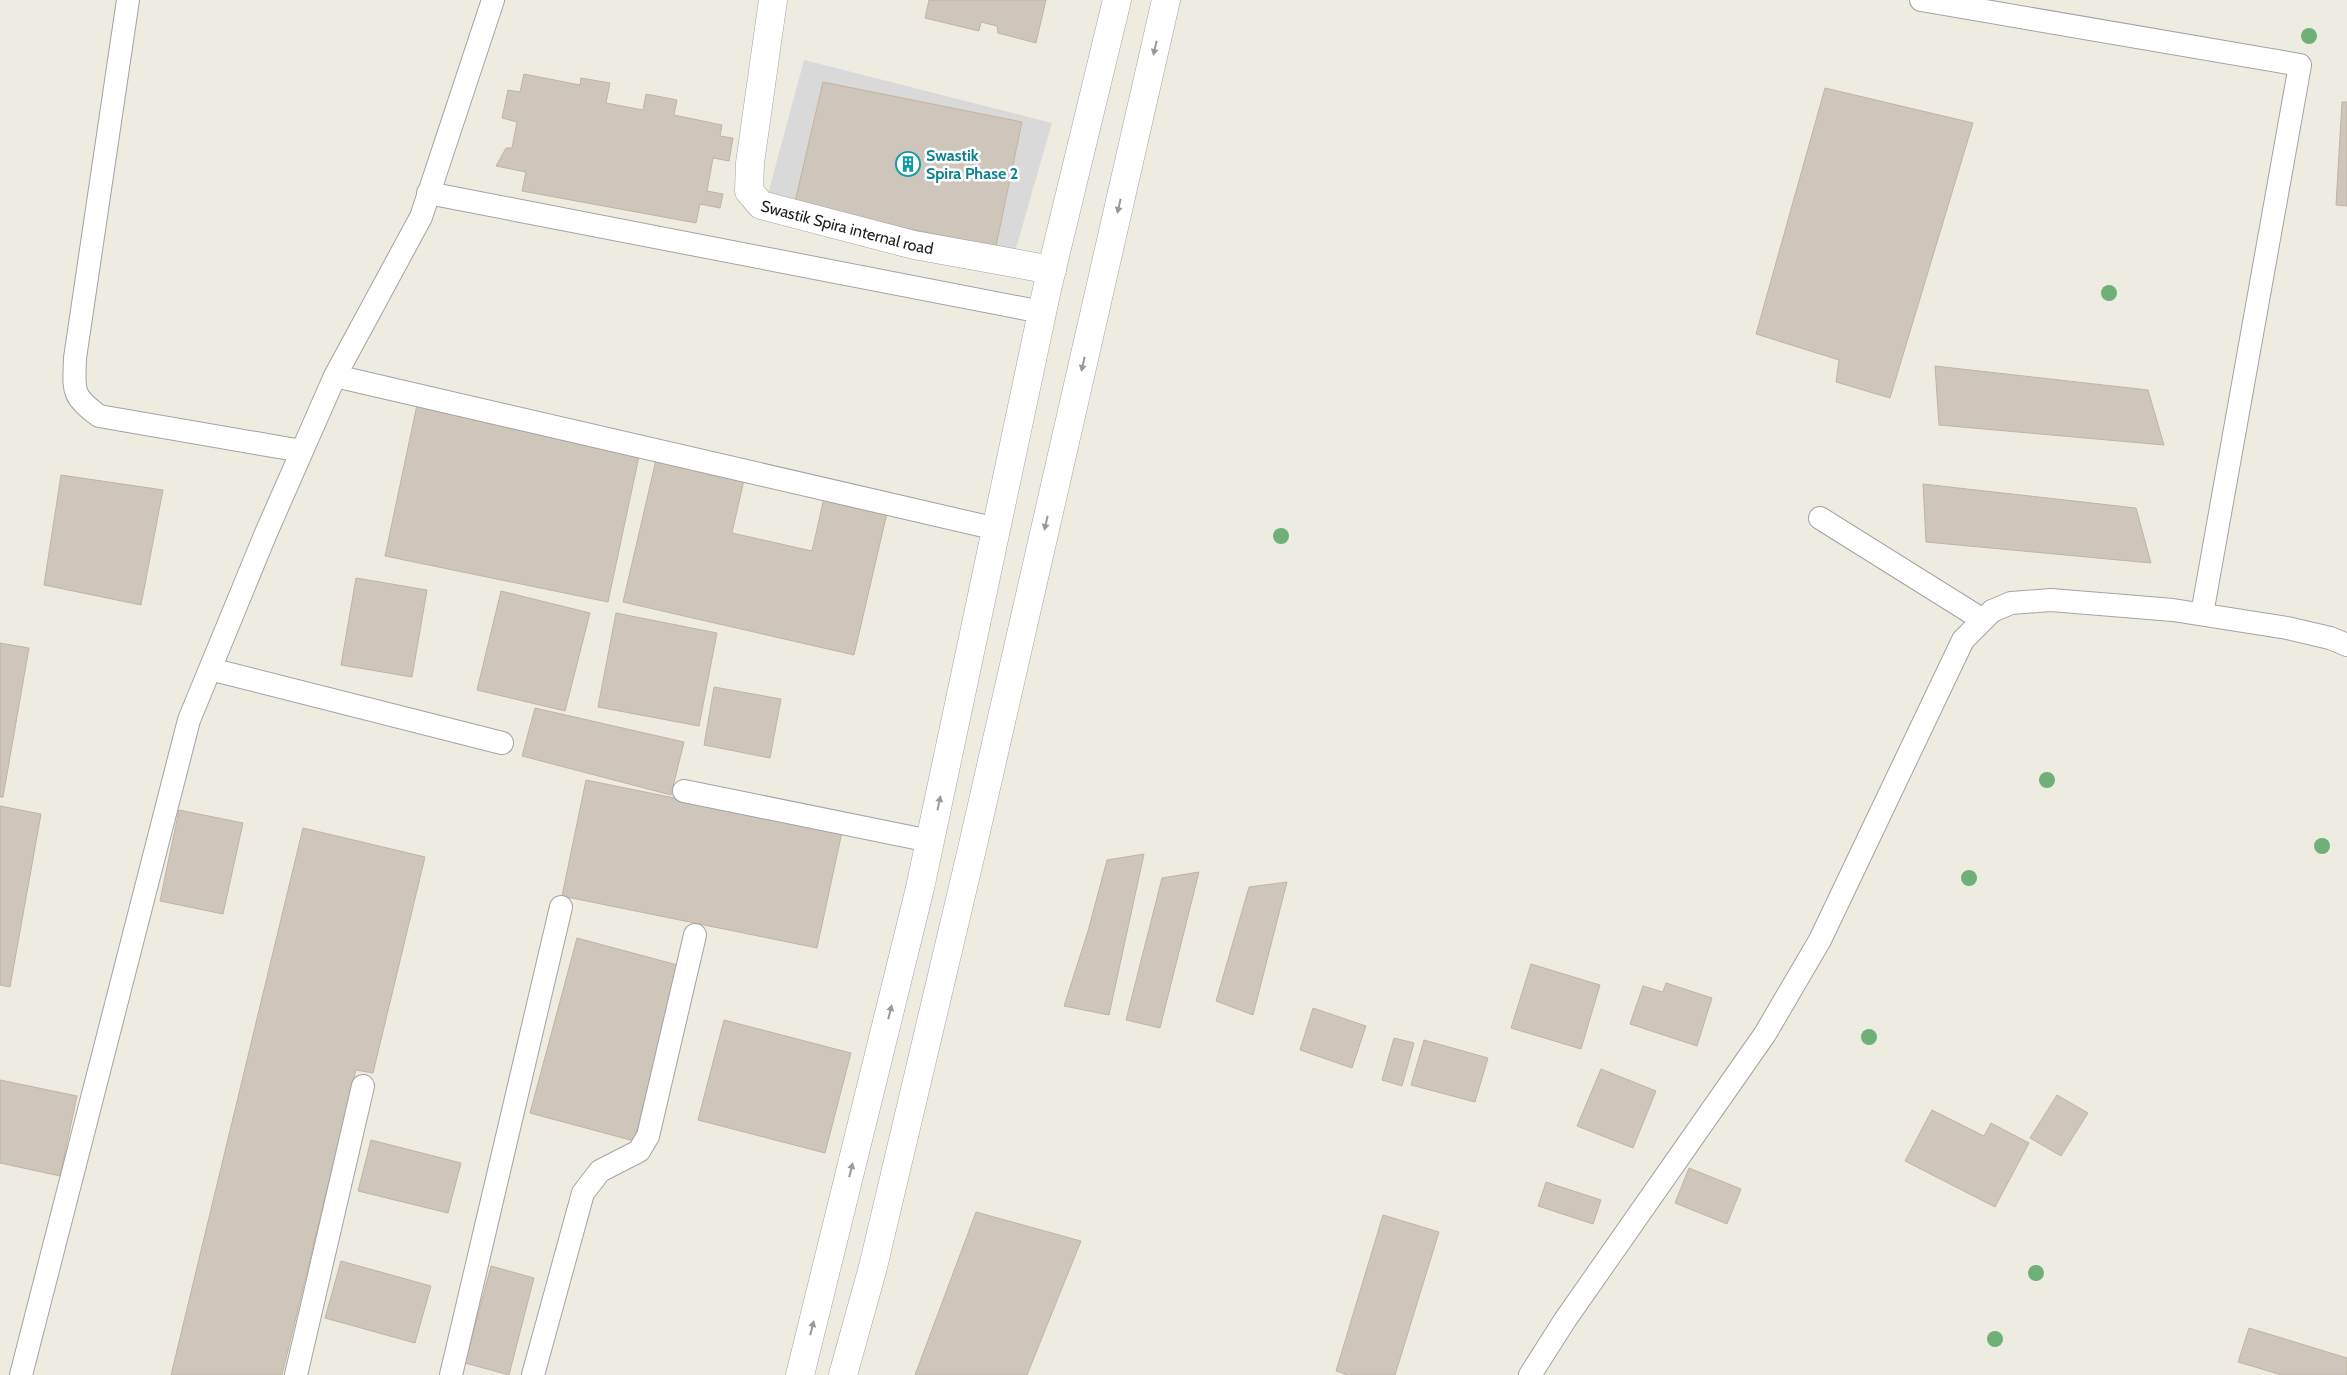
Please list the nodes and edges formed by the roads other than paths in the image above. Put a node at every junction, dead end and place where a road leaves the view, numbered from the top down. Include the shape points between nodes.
1 (128, 0) edge
2 (493, 0) edge
3 (773, 0) edge
4 (1117, 0) edge
5 (1166, 0) edge
6 (1921, 0) edge
7 (428, 193) junction
8 (1052, 270) junction
9 (1042, 312) junction
10 (335, 376) junction
11 (302, 452) junction
12 (1820, 518) dead end
13 (997, 529) junction
14 (2202, 614) junction
15 (1983, 620) junction
16 (2347, 645) edge
17 (210, 669) junction
18 (502, 743) dead end
19 (684, 791) dead end
20 (930, 841) junction
21 (561, 907) dead end
22 (695, 935) dead end
23 (364, 1086) dead end
24 (21, 1375) edge
25 (296, 1375) edge
26 (450, 1375) edge
27 (533, 1375) edge
28 (800, 1375) edge
29 (843, 1375) edge
30 (1530, 1375) edge

1 - 11 lane via 75,358 74,385 80,402 99,416
2 - 7 lane
3 - 8 street, Swastik Spira internal road via 750,163 749,191 761,205 914,245
4 - 8 street
5 -> 29 street via 967,868 875,1257
6 - 14 lane via 2300,65
7 - 9 lane
7 - 10 lane via 421,217
8 - 9 street
9 - 13 street
10 - 11 lane
10 - 13 lane
11 - 17 lane
12 - 15 lane
20 -> 13 street
14 - 15 lane via 2051,600 2012,603
14 - 16 lane via 2287,628
15 - 30 lane via 1963,640 1820,940 1766,1034 1565,1320
17 - 18 lane
17 - 24 lane via 189,720
19 - 20 lane
28 -> 20 street
21 - 26 lane
22 - 27 lane via 648,1136 639,1151 600,1171 583,1193
23 - 25 lane

